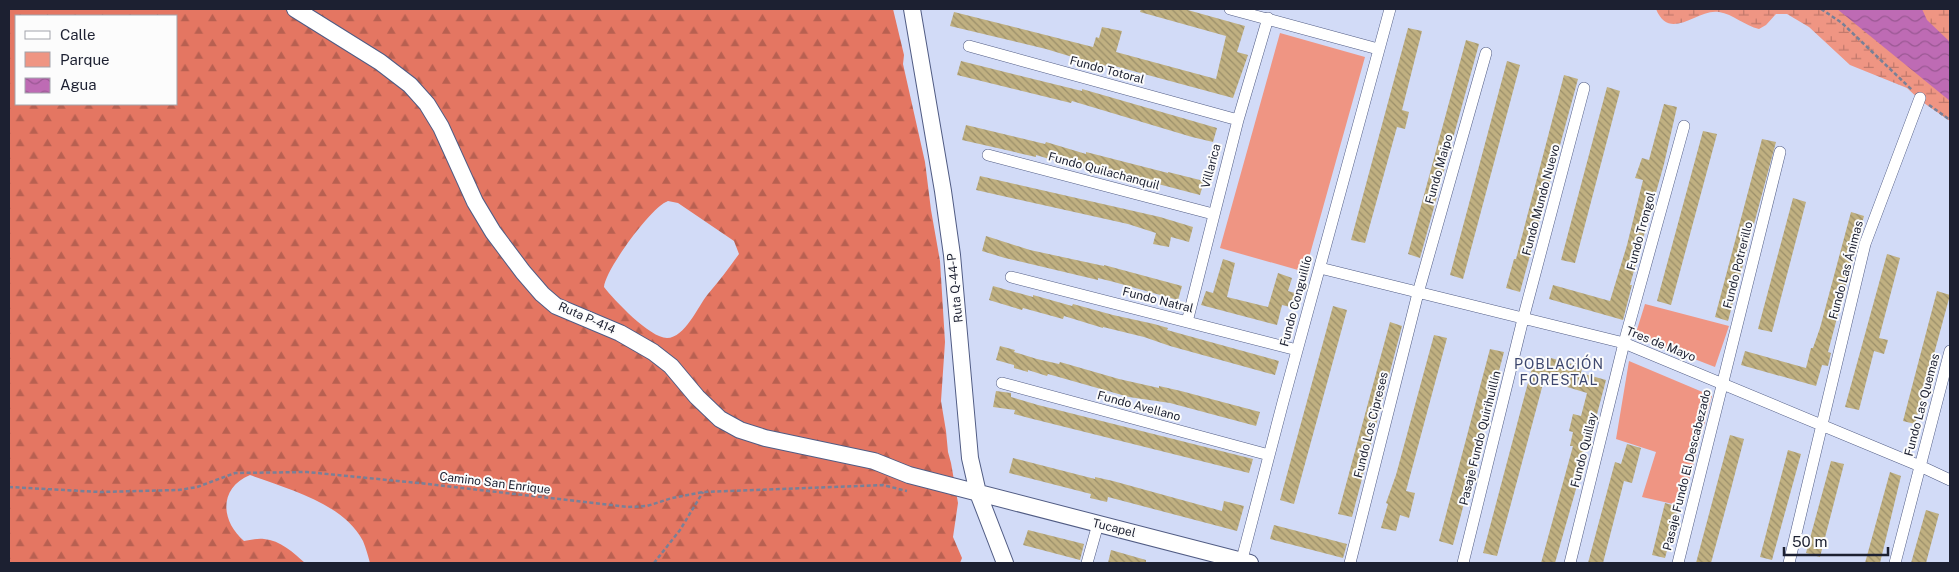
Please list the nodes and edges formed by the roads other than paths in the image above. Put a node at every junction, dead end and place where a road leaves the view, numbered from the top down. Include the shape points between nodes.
1 (294, 9) edge
2 (912, 9) edge
3 (1230, 9) edge
4 (1390, 9) edge
5 (1268, 18) junction
6 (969, 46) dead end
7 (1378, 49) junction
8 (1486, 53) dead end
9 (1584, 88) dead end
10 (1920, 98) road end
11 (1238, 120) junction
12 (1684, 126) dead end
13 (1780, 152) dead end
14 (988, 155) dead end
15 (1213, 214) junction
16 (1320, 268) junction
17 (1011, 278) dead end
18 (1418, 293) junction
19 (1523, 319) junction
20 (1186, 322) junction
21 (1624, 343) junction
22 (1297, 350) junction
23 (1950, 351) edge
24 (1002, 383) dead end
25 (1722, 384) junction
26 (1820, 425) junction
27 (1269, 455) junction
28 (1920, 466) junction
29 (1950, 480) edge
30 (978, 493) junction
31 (1098, 524) junction
32 (1004, 563) edge
33 (1087, 563) edge
34 (1244, 563) edge
35 (1350, 563) edge
36 (1463, 563) edge
37 (1570, 563) edge
38 (1678, 563) edge
39 (1789, 563) edge
40 (1895, 563) edge

1 - 30 street, Ruta P-414 via 380,62 410,85 427,104 493,232 542,294 556,306 620,333 653,352 671,366 720,419 740,430 874,460 909,475
2 - 30 street, Ruta Q-44-P via 949,237 966,430
3 - 5 street
4 - 7 street, Fundo Conguillío
5 - 7 street
5 - 11 street, Villarica
6 - 11 street, Fundo Totoral
7 - 16 street, Fundo Conguillío
8 - 18 street, Fundo Maipo
9 - 19 street, Fundo Mundo Nuevo
10 - 26 street, Fundo Las Ánimas via 1865,244
11 - 15 street, Villarica
12 - 21 street, Fundo Trongol
13 - 25 street, Fundo Potrerillo
14 - 15 street, Fundo Quilachanquil
15 - 20 street, Villarica
16 - 18 street, Tres de Mayo
16 - 22 street, Fundo Conguillío
17 - 20 street, Fundo Natral
18 - 19 street, Tres de Mayo
18 - 35 street, Fundo Los Cipreses
19 - 21 street, Tres de Mayo
19 - 36 street, Pasaje Fundo Quirihuillín
20 - 22 street, Fundo Natral
21 - 25 street, Tres de Mayo
21 - 37 street, Fundo Quillay
22 - 27 street, Fundo Conguillío
23 - 28 street, Fundo Las Quemas
24 - 27 street, Fundo Avellano
25 - 26 street, Tres de Mayo
25 - 38 street, Pasaje Fundo El Descabezado
26 - 28 street, Tres de Mayo
26 - 39 street, Fundo Las Ánimas
27 - 34 street, Fundo Conguillío
28 - 29 street, Tres de Mayo
28 - 40 street, Fundo Las Quemas
30 - 31 street, Tucapel
30 - 32 street, Ruta Q-44-P
31 - 33 street
31 - 34 street, Tucapel

